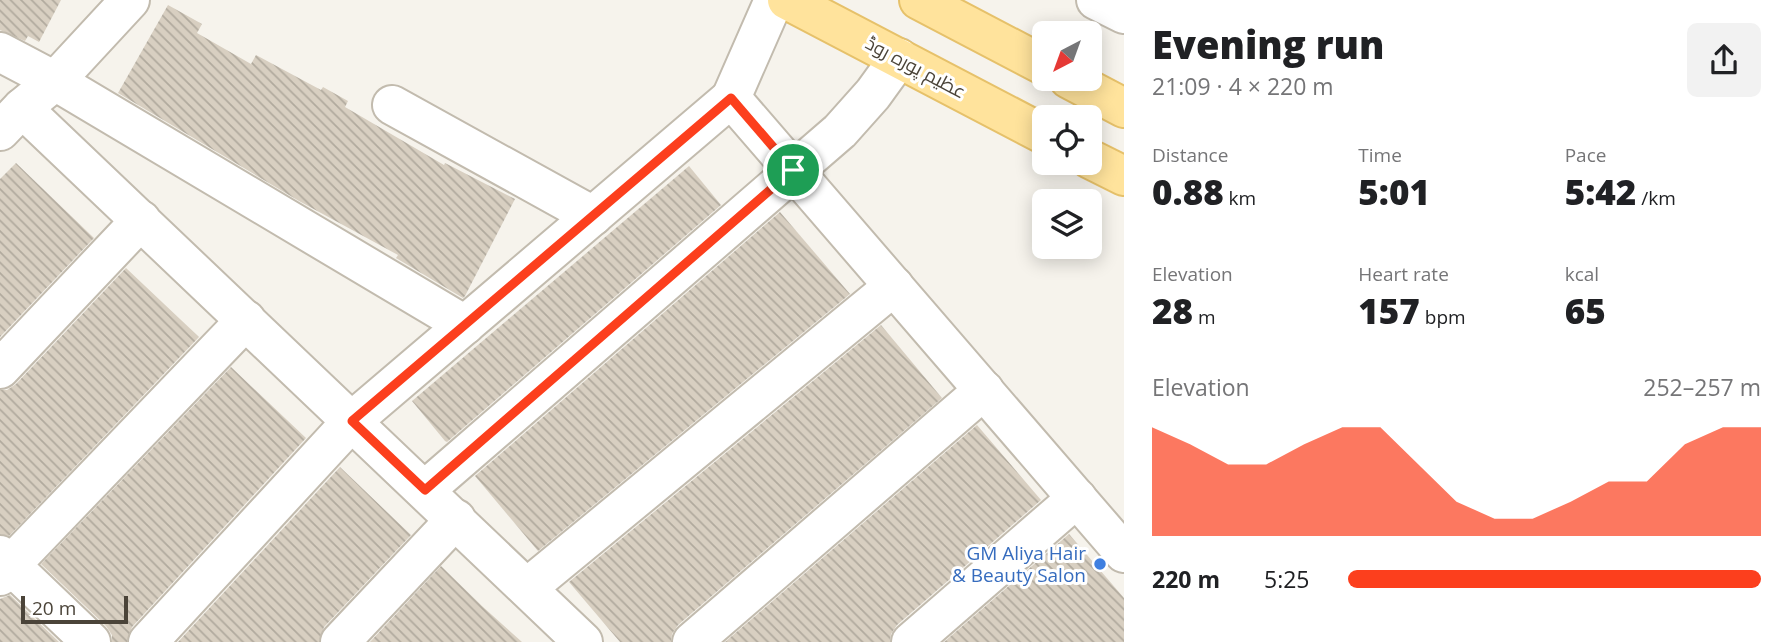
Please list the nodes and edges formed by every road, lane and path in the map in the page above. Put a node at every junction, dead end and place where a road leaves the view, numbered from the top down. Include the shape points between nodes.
1 (130, 0) edge
2 (774, 0) edge
3 (787, 0) edge
4 (919, 0) edge
5 (1096, 0) edge
6 (1124, 14) edge
7 (0, 52) edge
8 (899, 58) junction
9 (1032, 59) edge
10 (55, 80) junction
11 (1092, 91) edge
12 (731, 98) junction
13 (392, 104) dead end
14 (1124, 108) edge
15 (11, 120) edge
16 (1032, 128) edge
17 (1102, 165) edge
18 (793, 170) junction
19 (1124, 176) edge
20 (593, 216) junction
21 (141, 220) junction
22 (894, 286) junction
23 (246, 320) junction
24 (465, 325) junction
25 (0, 369) edge
26 (984, 390) junction
27 (352, 421) junction
28 (425, 490) junction
29 (1077, 498) junction
30 (456, 519) junction
31 (1124, 553) edge
32 (4, 566) edge
33 (527, 588) junction
34 (566, 636) edge
35 (91, 642) edge
36 (148, 642) edge
37 (340, 642) edge
38 (692, 642) edge
39 (911, 642) edge

1 - 10 street
2 - 12 street
3 - 8 main road, عظیم پورہ روڈ
4 - 9 main road
5 - 6 street
7 - 10 street
8 - 16 main road, عظیم پورہ روڈ
8 - 18 street via 840,131
10 - 15 street
10 - 24 street
11 - 14 main road
12 - 18 street
12 - 20 street
13 - 20 street
15 - 21 street
17 - 19 main road
18 - 22 street
18 - 28 street
20 - 24 street
21 - 23 street
21 - 25 street
22 - 26 street
22 - 33 street
23 - 27 street
23 - 32 street
24 - 27 street
26 - 29 street
26 - 38 street
27 - 28 street
27 - 36 street
28 - 30 street
29 - 31 street
29 - 39 street
30 - 33 street
30 - 37 street
32 - 35 street
33 - 34 street

